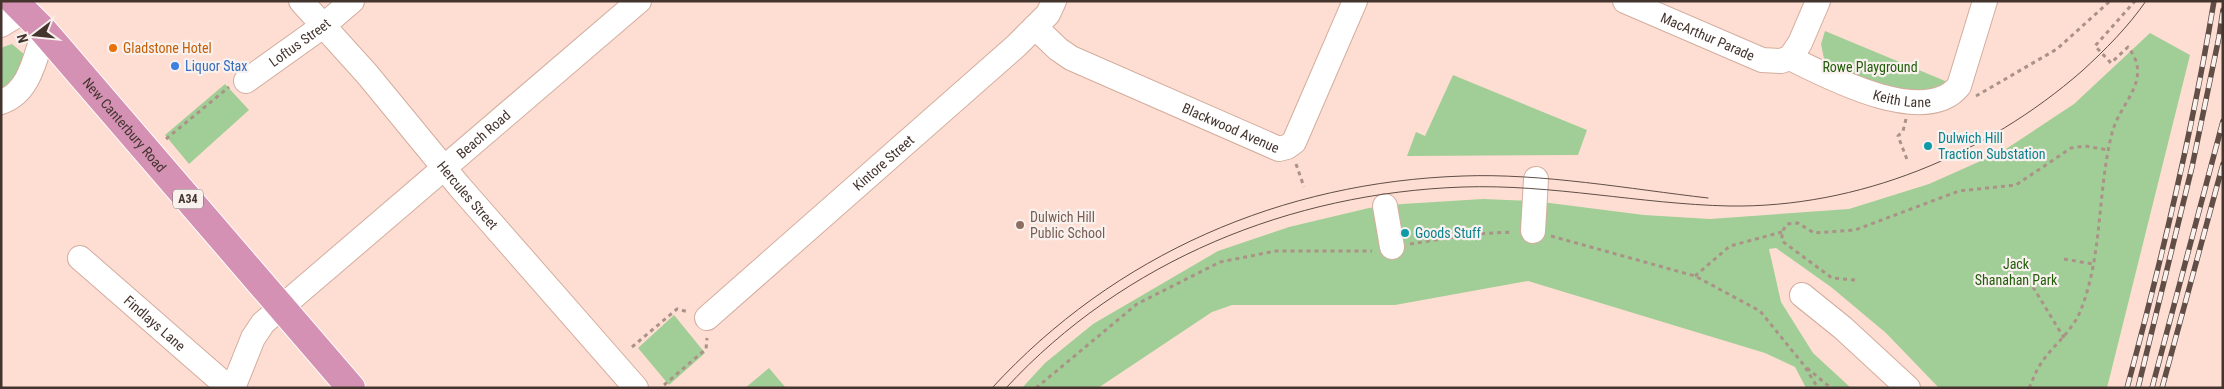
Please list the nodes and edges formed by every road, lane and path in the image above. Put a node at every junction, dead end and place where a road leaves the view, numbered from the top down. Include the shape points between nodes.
1 (301, 1) edge
2 (352, 1) edge
3 (640, 1) edge
4 (1054, 1) edge
5 (1355, 1) edge
6 (1625, 1) edge
7 (1818, 1) edge
8 (1985, 1) edge
9 (2110, 1) edge
10 (2135, 1) edge
11 (13, 12) edge
12 (324, 26) junction
13 (1035, 27) junction
14 (44, 32) junction
15 (1790, 58) junction
16 (246, 81) joint
17 (1954, 92) junction
18 (1, 102) edge
19 (1906, 120) dead end
20 (166, 139) dead end
21 (2108, 150) junction
22 (1908, 162) dead end
23 (444, 168) junction
24 (1536, 179) dead end
25 (1386, 206) dead end
26 (1533, 231) dead end
27 (1782, 232) junction
28 (1392, 247) joint
29 (80, 258) dead end
30 (2064, 259) dead end
31 (2093, 264) junction
32 (1856, 280) dead end
33 (2033, 287) dead end
34 (1802, 295) dead end
35 (282, 307) junction
36 (707, 318) junction
37 (2064, 338) junction
38 (632, 347) dead end
39 (1803, 364) junction
40 (664, 385) dead end
41 (631, 386) edge
42 (231, 388) edge
43 (351, 388) edge
44 (1036, 388) edge
45 (1818, 388) edge
46 (1831, 388) edge
47 (1908, 388) edge
48 (2029, 388) edge

1 - 12 street, Hercules Street
2 - 12 street, Loftus Street
3 - 23 street, Beach Road
4 - 13 street, Kintore Street via 1048,14
5 - 13 street, Blackwood Avenue via 1294,142 1287,148 1278,149 1071,58
6 - 15 street, MacArthur Parade via 1762,60
7 - 15 street
8 - 17 street via 1960,86
9 - 17 path via 2057,49 2015,74 1965,103
10 - 21 path via 2095,46 2111,63 2128,47 2135,56 2138,70 2135,88 2115,121
11 - 14 highway, New Canterbury Road / A34
12 - 16 street, Loftus Street
12 - 23 street, Hercules Street
13 - 36 street, Kintore Street
14 - 18 street via 28,79 8,100
14 - 35 highway, New Canterbury Road / A34
15 - 17 street, Keith Lane via 1877,97 1922,102
16 - 20 path via 231,85
19 - 22 path via 1898,136
21 - 27 path via 2085,146 2071,148 2016,185 1959,191 1855,230 1814,233 1798,223 1787,224
21 - 31 path
23 - 35 street, Beach Road
23 - 41 street, Hercules Street
24 - 26 street
25 - 28 street
27 - 32 path via 1782,241 1832,278
27 - 39 path via 1730,246 1695,276 1760,312
28 - 44 path via 1369,251 1276,251 1220,262 1137,304
29 - 42 street, Findlays Lane
30 - 31 path
31 - 37 path via 2080,313
33 - 37 path
34 - 47 street
35 - 42 street, Beach Road via 257,331
35 - 43 highway, New Canterbury Road / A34
36 - 38 path via 677,309
36 - 40 path via 706,349
37 - 48 path via 2037,369
39 - 45 path
39 - 46 path

